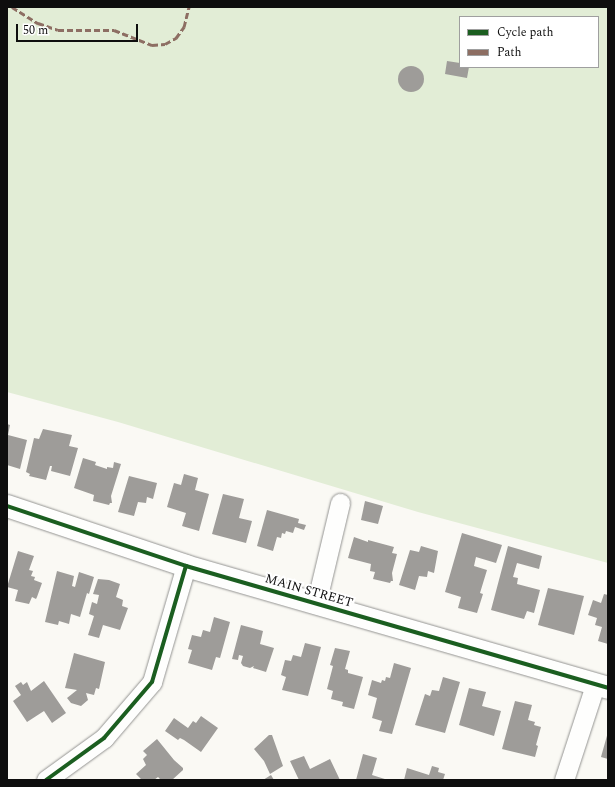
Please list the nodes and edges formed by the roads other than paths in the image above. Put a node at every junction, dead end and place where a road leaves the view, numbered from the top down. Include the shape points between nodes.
1 (340, 503) dead end
2 (7, 506) edge
3 (186, 566) junction
4 (316, 604) junction
5 (601, 687) edge
6 (51, 779) edge
7 (564, 780) edge

1 - 4 street
2 - 3 street, MAIN STREET
3 - 4 street, MAIN STREET
3 - 6 street via 152,682 104,738
4 - 5 street, MAIN STREET
5 - 7 street

